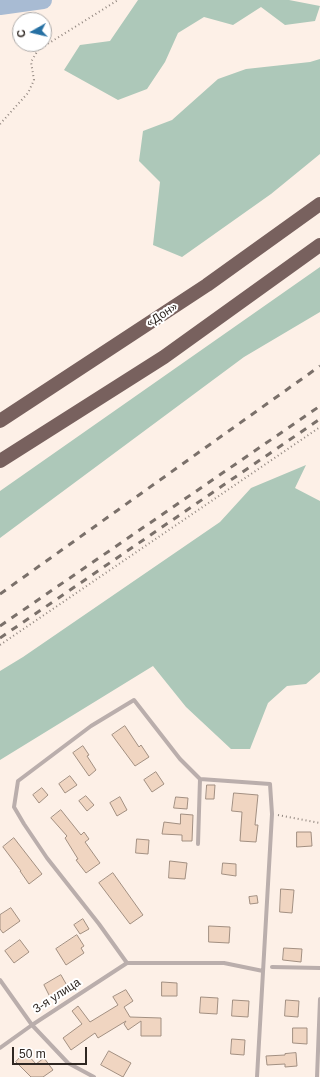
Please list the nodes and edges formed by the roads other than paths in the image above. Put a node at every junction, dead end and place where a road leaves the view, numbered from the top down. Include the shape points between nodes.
1 (320, 204) edge
2 (320, 245) edge
3 (0, 421) edge
4 (0, 461) edge
5 (200, 779) junction
6 (198, 844) dead end
7 (127, 963) junction
8 (272, 967) dead end
9 (320, 968) edge
10 (263, 971) junction
11 (0, 980) edge
12 (320, 999) edge
13 (320, 1012) edge
14 (32, 1024) junction
15 (0, 1048) edge
16 (94, 1077) edge
17 (257, 1077) edge
18 (317, 1077) edge

1 - 3 highway, «Дон» via 207,285
2 - 4 highway via 164,357
5 - 6 lane
5 - 7 lane via 180,759 134,700 92,726 18,781 14,806 24,824
5 - 10 lane via 270,784 272,814
7 - 10 lane via 224,964
7 - 14 lane, 3-я улица
8 - 9 lane
10 - 17 lane
11 - 14 lane
12 - 13 lane
13 - 18 lane
14 - 15 lane, 3-я улица
14 - 16 lane via 68,1063

